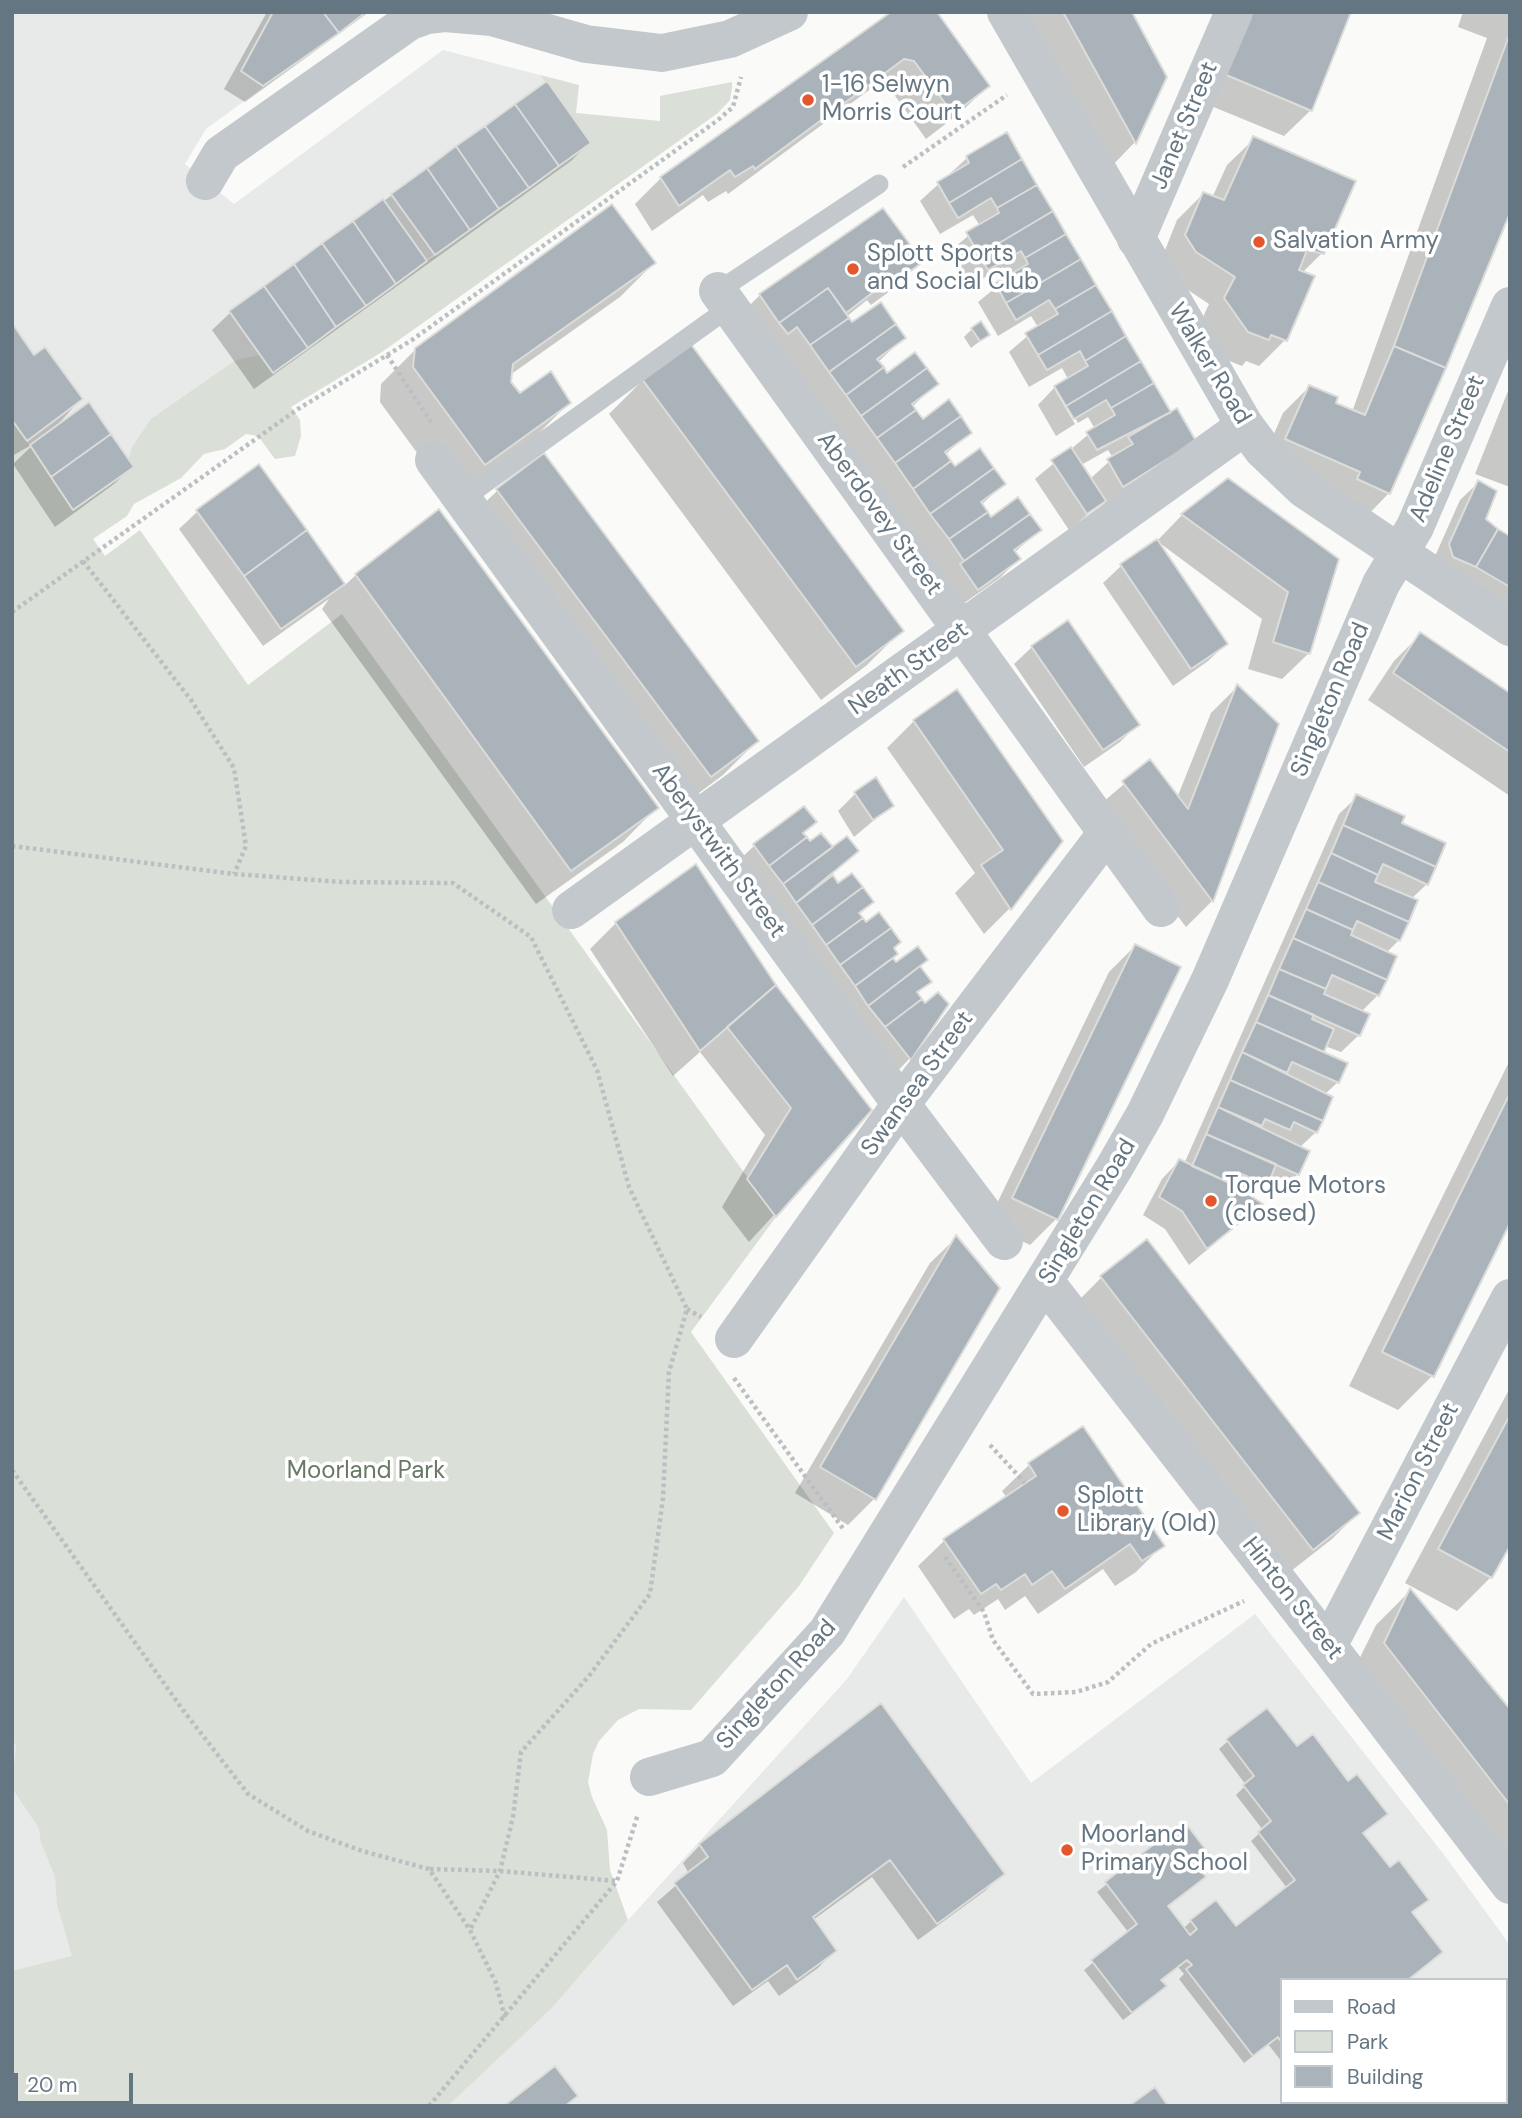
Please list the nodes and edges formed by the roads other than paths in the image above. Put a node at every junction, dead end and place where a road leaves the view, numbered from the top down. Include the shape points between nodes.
1 (789, 12) edge
2 (1006, 12) edge
3 (1234, 12) edge
4 (493, 15) edge
5 (205, 181) dead end
6 (879, 184) road end
7 (1136, 239) junction
8 (724, 299) junction
9 (1510, 306) edge
10 (1245, 426) junction
11 (434, 460) road end
12 (463, 499) junction
13 (1400, 552) junction
14 (1510, 627) edge
15 (964, 631) junction
16 (696, 822) junction
17 (1106, 834) junction
18 (1161, 908) dead end
19 (571, 910) dead end
20 (901, 1104) junction
21 (1004, 1241) dead end
22 (1046, 1283) junction
23 (1510, 1297) edge
24 (717, 1340) road end
25 (1328, 1646) junction
26 (649, 1777) road end
27 (1510, 1885) edge

1 - 4 street via 730,39 663,53 586,44
2 - 7 street, Walker Road
3 - 7 street, Janet Street
4 - 5 street via 444,13 410,21 221,155
6 - 8 lane
7 - 10 street, Walker Road
8 - 12 lane
8 - 15 street, Aberdovey Street
9 - 13 street, Adeline Street
10 - 13 street, Walker Road via 1304,489
10 - 15 street, Neath Street
11 - 12 street, Aberystwith Street
12 - 16 street, Aberystwith Street
13 - 14 street, Walker Road
13 - 22 street, Singleton Road via 1381,584 1210,980 1145,1114
15 - 16 street, Neath Street
15 - 17 street, Aberdovey Street
16 - 19 street, Neath Street
16 - 20 street, Aberystwith Street
17 - 18 street, Aberdovey Street
17 - 20 street, Swansea Street
20 - 21 street, Aberystwith Street
20 - 24 street, Swansea Street
22 - 25 street, Hinton Street
22 - 26 street, Singleton Road via 827,1632 712,1758
23 - 25 street, Marion Street
25 - 27 street, Hinton Street

